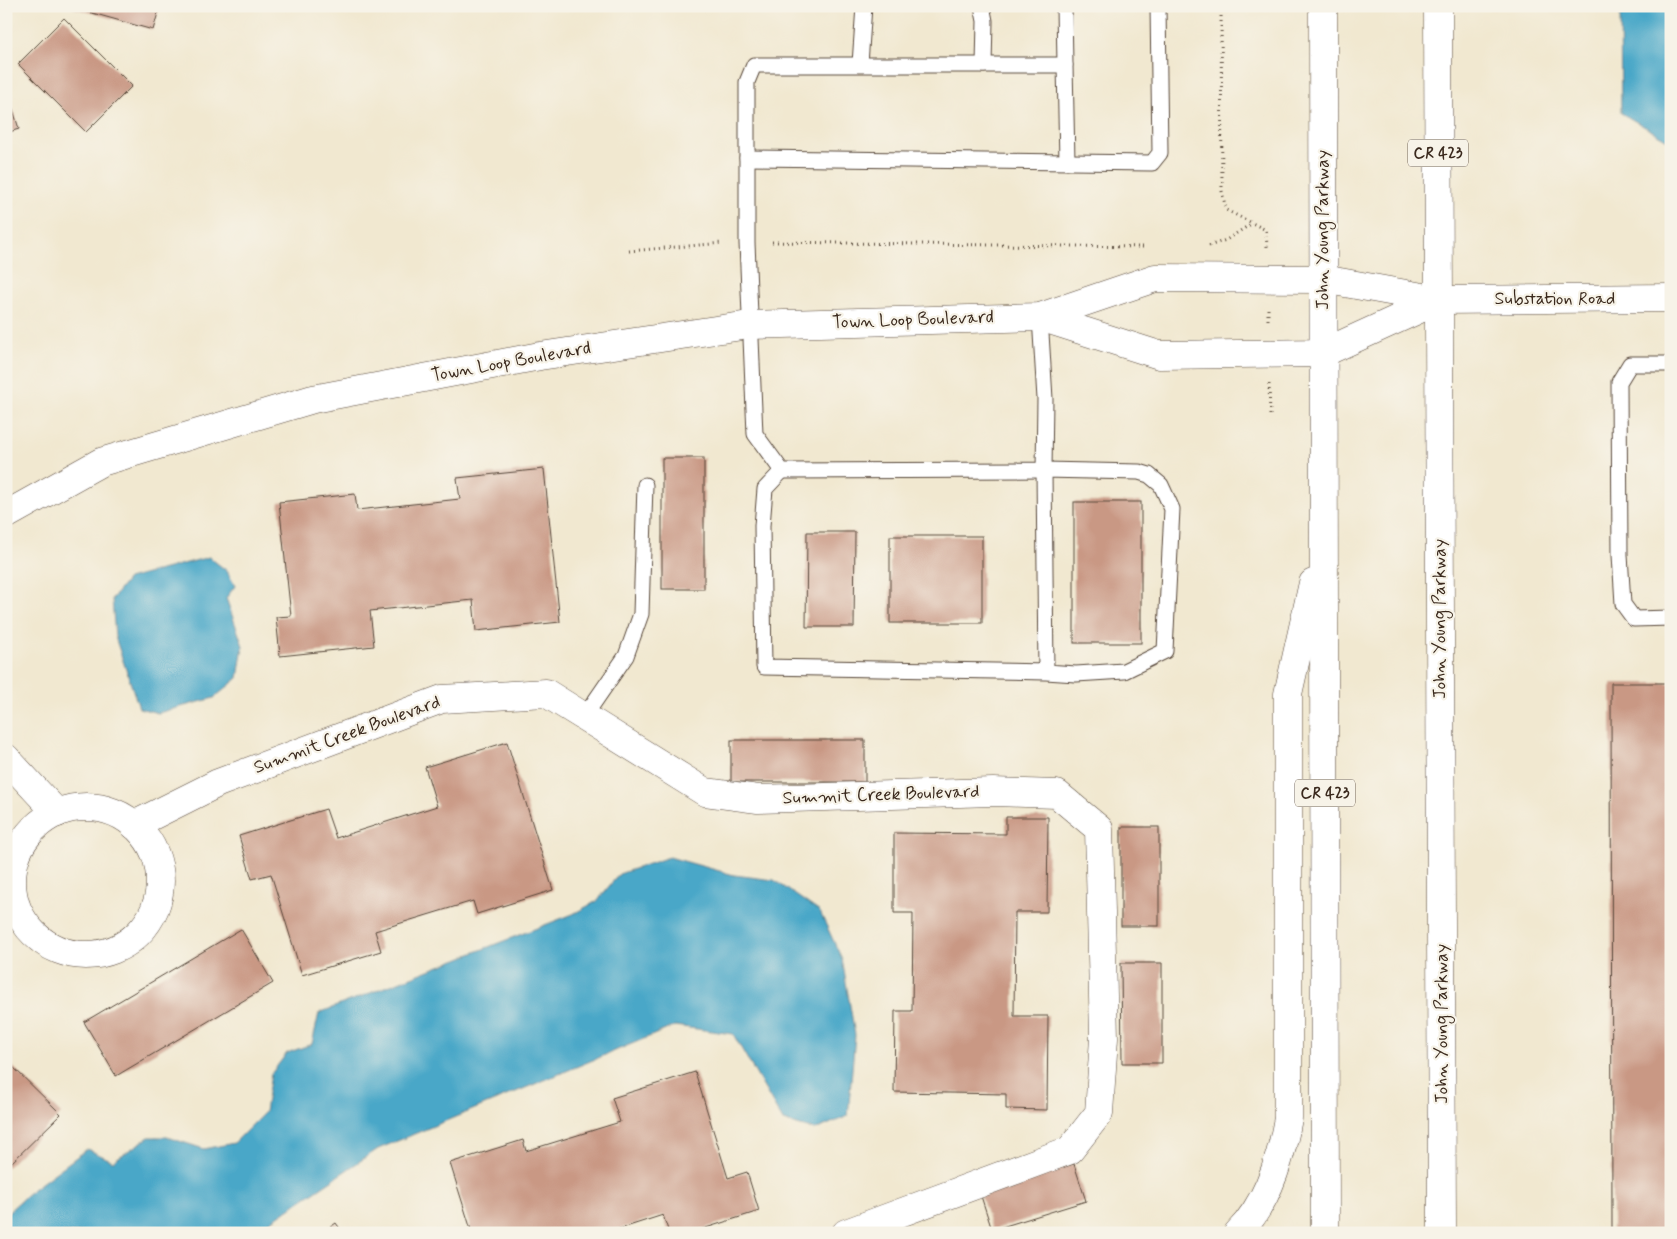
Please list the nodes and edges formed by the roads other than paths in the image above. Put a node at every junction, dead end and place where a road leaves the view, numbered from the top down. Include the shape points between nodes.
1 (864, 6) edge
2 (982, 6) edge
3 (1064, 6) edge
4 (1158, 6) edge
5 (1323, 6) edge
6 (1438, 6) edge
7 (860, 64) junction
8 (984, 65) junction
9 (1065, 65) junction
10 (747, 158) junction
11 (1067, 162) junction
12 (1323, 279) junction
13 (1671, 298) edge
14 (1439, 300) junction
15 (1040, 317) junction
16 (749, 325) junction
17 (1323, 352) junction
18 (1671, 364) edge
19 (782, 470) junction
20 (1044, 470) junction
21 (645, 485) dead end
22 (6, 515) edge
23 (1324, 536) junction
24 (1671, 618) edge
25 (1046, 672) junction
26 (584, 717) junction
27 (6, 758) edge
28 (57, 814) junction
29 (134, 825) junction
30 (9, 883) edge
31 (846, 1233) edge
32 (1238, 1233) edge
33 (1325, 1233) edge
34 (1442, 1233) edge

1 - 7 lane
2 - 8 lane
3 - 9 lane
4 - 11 lane via 1160,154 1152,163
5 - 12 main road, John Young Parkway / CR 423
6 - 14 main road, John Young Parkway / CR 423
7 - 8 lane
7 - 10 lane via 754,65 747,82
8 - 9 lane
9 - 11 lane
10 - 11 lane
10 - 16 lane
12 - 14 main road, Town Loop Boulevard
12 - 15 main road, Town Loop Boulevard via 1155,278
12 - 17 main road, John Young Parkway / CR 423
13 - 14 main road, Substation Road
14 - 17 main road, Town Loop Boulevard
14 - 34 main road, John Young Parkway / CR 423
15 - 16 main road, Town Loop Boulevard
15 - 17 main road, Town Loop Boulevard via 1159,355
15 - 20 lane via 1045,399
16 - 19 lane via 755,434
16 - 22 main road, Town Loop Boulevard via 540,356 313,399 101,462
17 - 23 main road, John Young Parkway / CR 423
18 - 24 lane via 1630,364 1619,382 1619,402 1623,604 1634,619
19 - 20 lane
19 - 25 lane via 765,489 762,526 764,667
20 - 25 lane
20 - 25 lane via 1139,472 1161,485 1172,509 1165,651 1124,671
21 - 26 lane via 641,614 626,656
23 - 32 main road via 1288,694 1288,1118 1282,1149 1268,1190
23 - 33 main road, John Young Parkway / CR 423
26 - 29 main road, Summit Creek Boulevard via 546,693 442,699 218,783
26 - 31 main road, Summit Creek Boulevard via 705,792 758,799 993,792 1058,794 1099,830 1104,1038 1099,1114 1070,1150
27 - 28 main road
28 - 29 main road via 77,808 97,808 117,814
28 - 30 main road via 39,825 25,840
29 - 30 main road via 150,844 159,867 160,891 153,915 138,935 118,949 94,955 69,954 46,944 28,927

